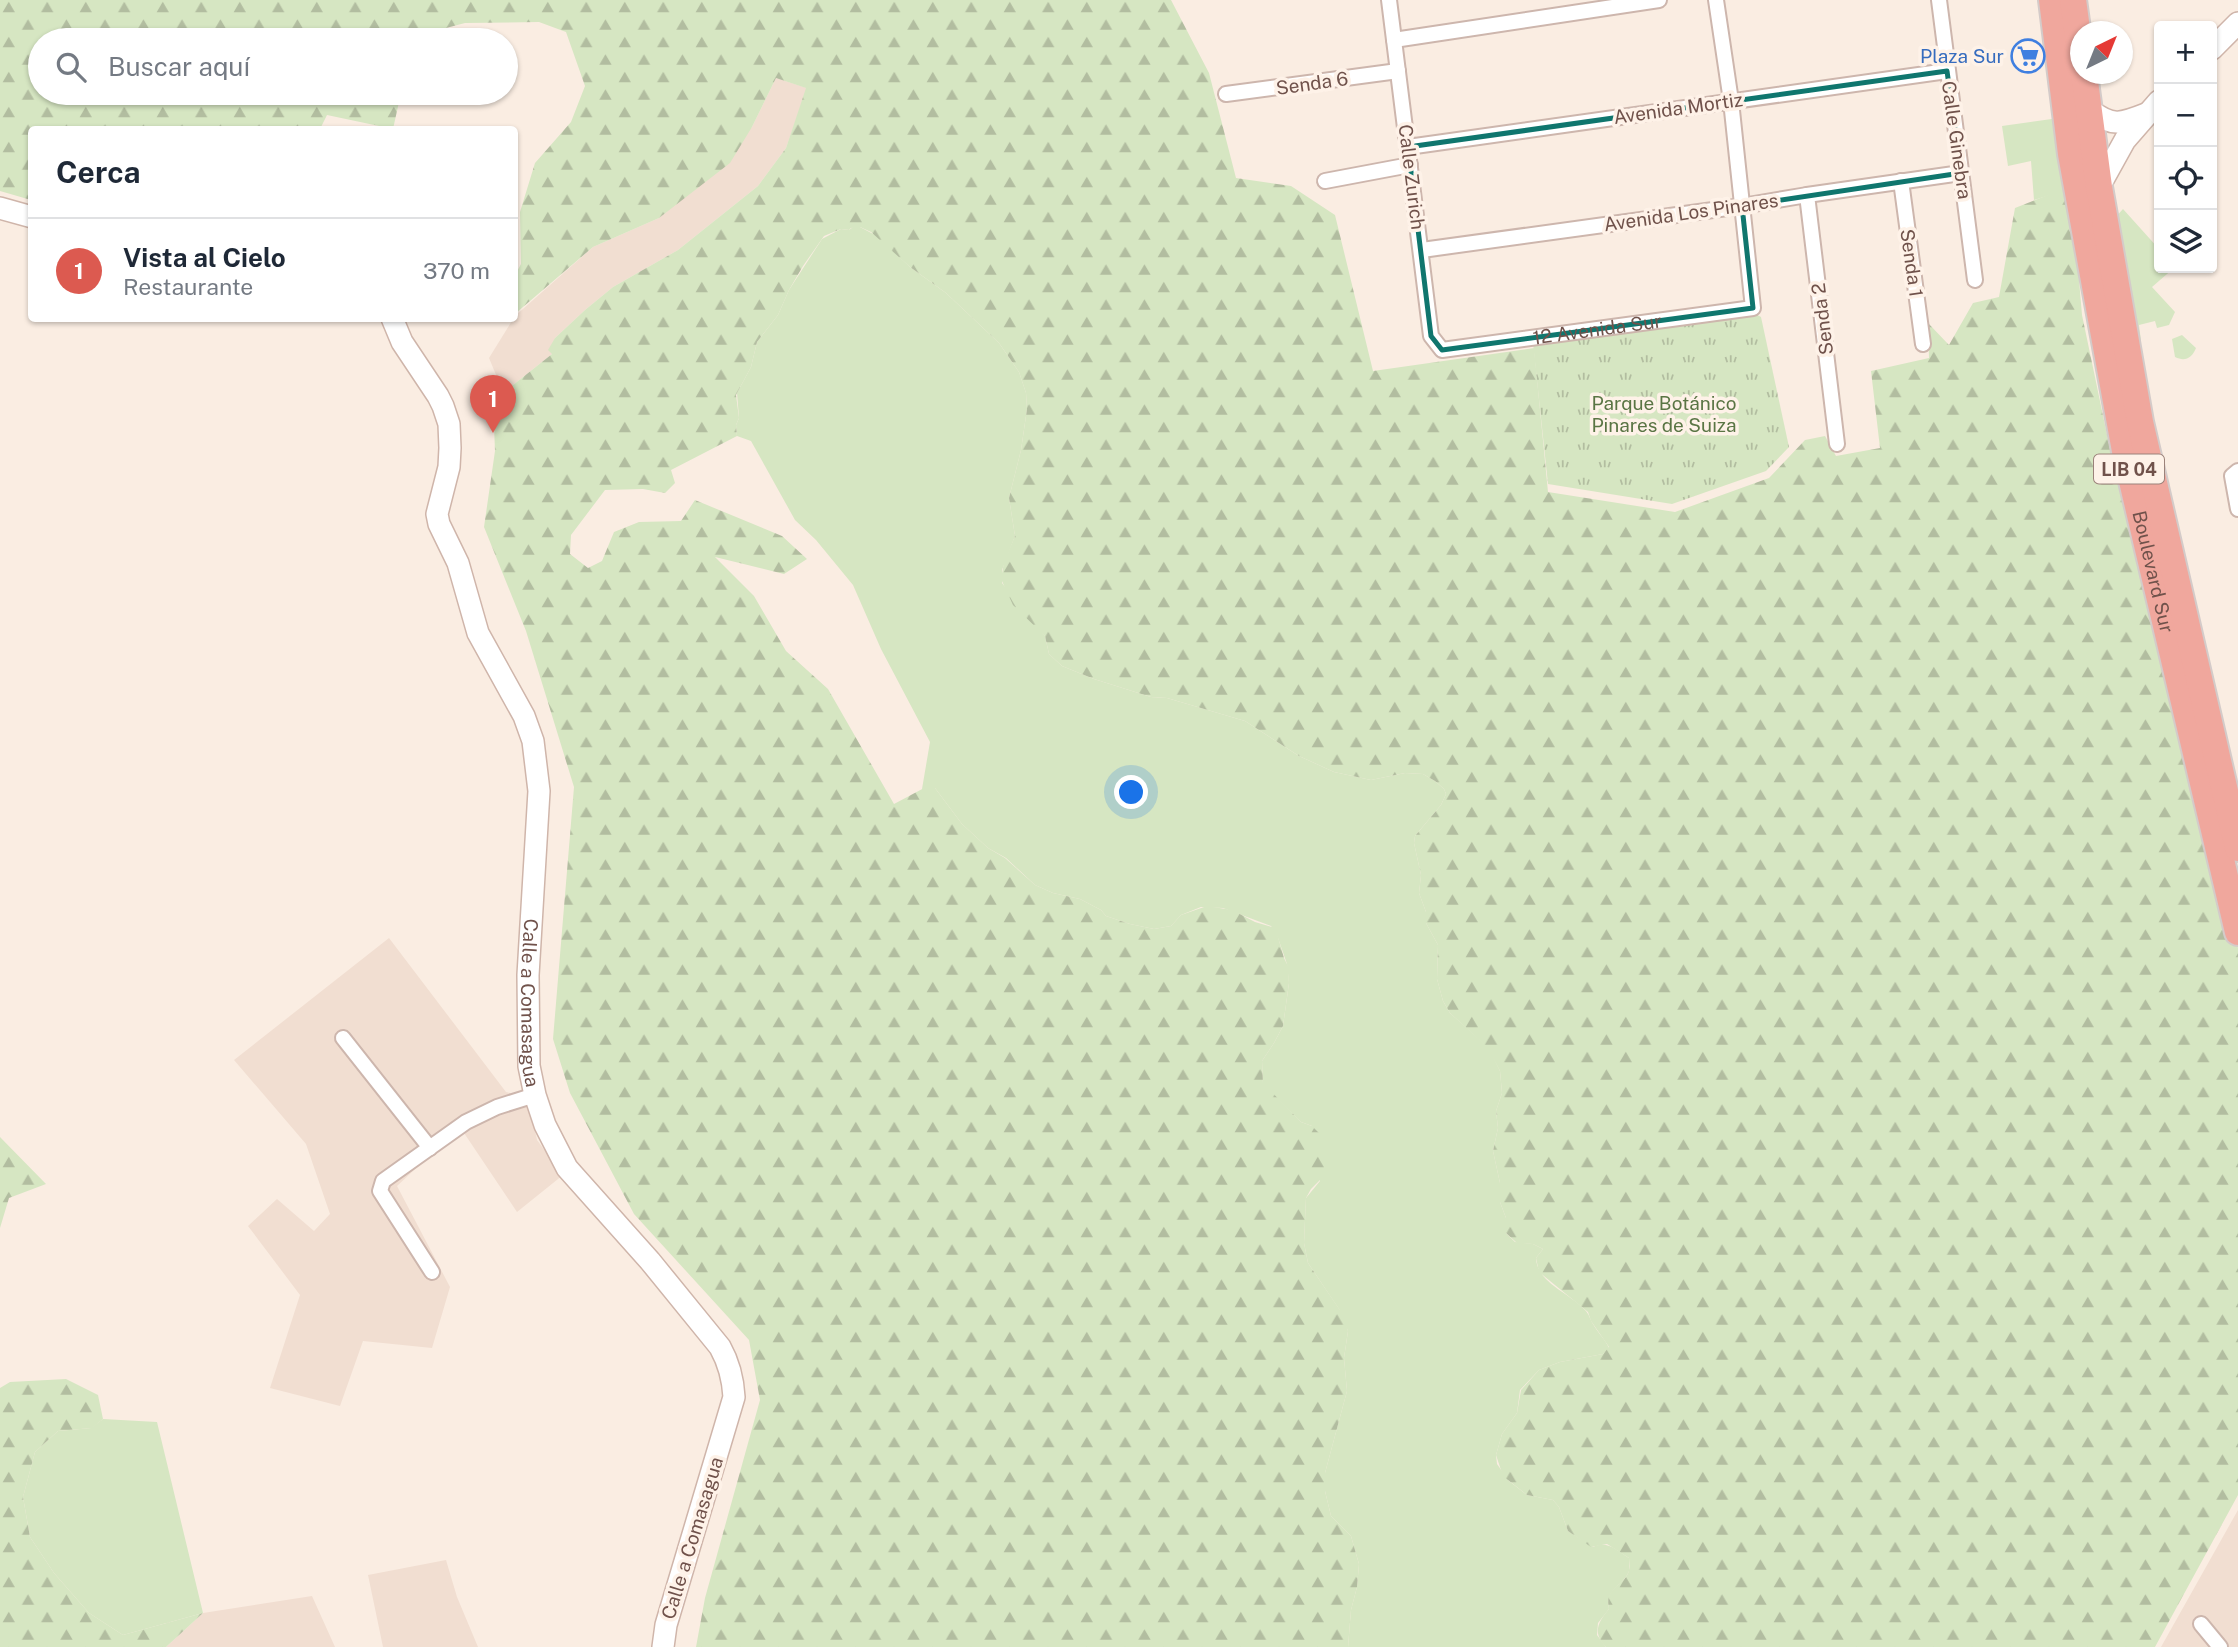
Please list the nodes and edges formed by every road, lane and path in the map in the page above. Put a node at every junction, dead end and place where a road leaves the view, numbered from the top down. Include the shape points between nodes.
1 (1389, 0) edge
2 (1659, 0) edge
3 (1716, 0) edge
4 (1939, 0) edge
5 (2052, 0) edge
6 (2073, 0) edge
7 (2076, 21) edge
8 (2238, 23) edge
9 (1394, 40) junction
10 (2217, 44) edge
11 (1947, 71) junction
12 (1398, 72) junction
13 (2086, 84) edge
14 (1226, 94) dead end
15 (1731, 101) junction
16 (2153, 107) edge
17 (2090, 110) junction
18 (1408, 147) junction
19 (1410, 165) junction
20 (1961, 173) junction
21 (1325, 181) dead end
22 (1901, 181) junction
23 (2099, 187) junction
24 (1807, 195) junction
25 (1742, 206) junction
26 (0, 208) edge
27 (28, 216) edge
28 (1422, 250) junction
29 (1975, 280) dead end
30 (394, 322) edge
31 (1923, 344) dead end
32 (1442, 350) joint
33 (1837, 444) dead end
34 (2238, 471) edge
35 (2238, 509) edge
36 (2238, 848) edge
37 (2238, 932) edge
38 (343, 1038) dead end
39 (535, 1095) junction
40 (430, 1148) junction
41 (432, 1272) dead end
42 (2201, 1624) dead end
43 (663, 1647) edge
44 (2220, 1647) edge

1 - 9 street, Calle Zurich
2 - 9 street
3 - 15 street
4 - 11 street, Calle Ginebra
5 - 37 highway, Boulevard Sur / LIB 04 via 2071,154 2125,451
6 - 7 highway
8 - 10 main road
9 - 12 street, Calle Zurich
11 - 15 street, Avenida Mortiz
11 - 20 street, Calle Ginebra
12 - 14 street, Senda 6
12 - 18 street, Calle Zurich
13 - 17 highway, Boulevard Sur / LIB 04
15 - 18 street, Avenida Mortiz
15 - 25 street
16 - 17 main road via 2126,122 2112,123
16 - 23 main road via 2125,140
17 - 23 highway, Boulevard Sur / LIB 04
18 - 19 street, Calle Zurich
19 - 21 street
19 - 28 street, Calle Zurich
20 - 22 street, Avenida Los Pinares
20 - 29 street, Calle Ginebra
22 - 24 street, Avenida Los Pinares
22 - 31 street, Senda 1
23 - 36 highway, Boulevard Sur / LIB 04 via 2140,422
24 - 25 street, Avenida Los Pinares
24 - 33 street, Senda 2
25 - 28 street, Avenida Los Pinares
25 - 32 street, 12 Avenida Sur via 1753,308
26 - 27 main road
28 - 32 street, Calle Zurich via 1431,336
30 - 39 main road, Calle a Comasagua via 449,424 449,467 437,514 439,524 458,563 478,634 533,741 539,791 528,975 528,1066
34 - 35 street via 2232,476
38 - 40 street
39 - 40 street via 466,1122
39 - 43 main road, Calle a Comasagua via 567,1168 711,1336 731,1375 734,1397
40 - 41 street via 383,1181 380,1191
42 - 44 street

